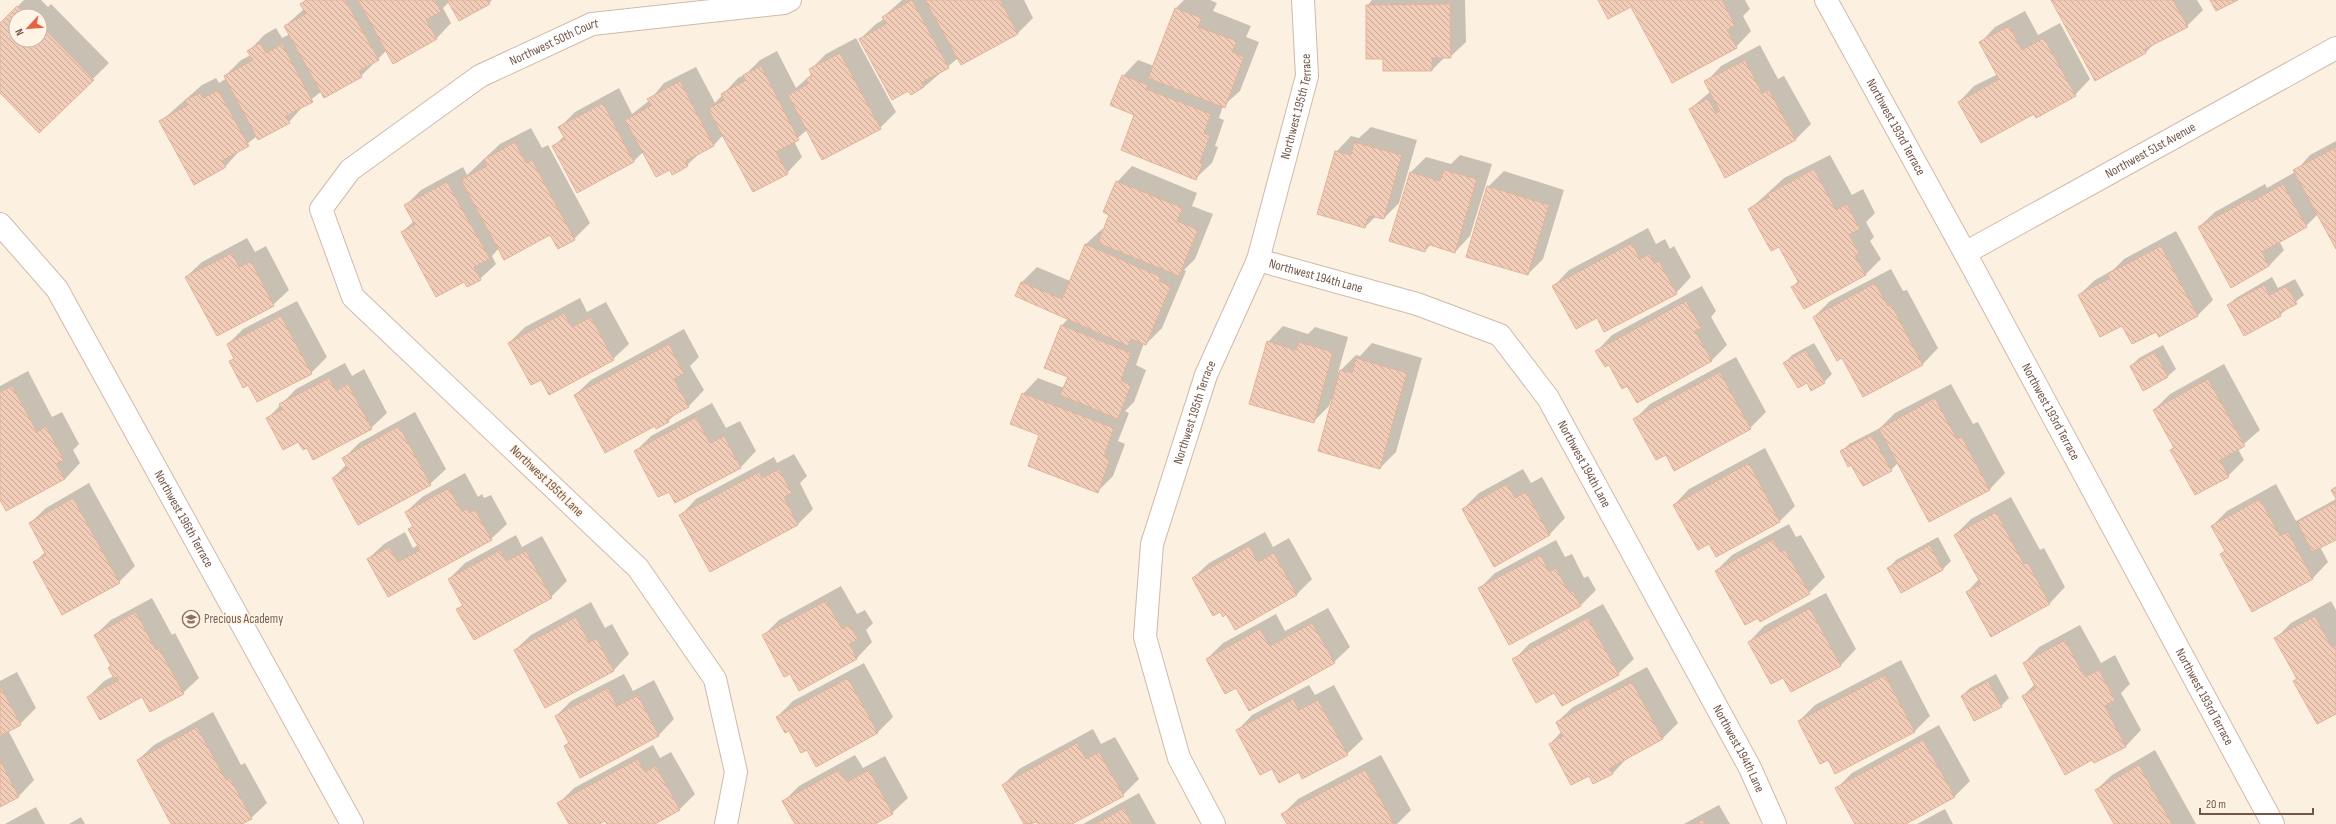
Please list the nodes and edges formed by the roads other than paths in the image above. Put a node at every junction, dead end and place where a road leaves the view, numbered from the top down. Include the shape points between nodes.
1 (790, 0) edge
2 (1303, 0) edge
3 (1826, 0) edge
4 (2336, 48) edge
5 (350, 170) joint
6 (0, 224) edge
7 (1965, 253) junction
8 (1258, 260) junction
9 (352, 824) edge
10 (726, 824) edge
11 (1214, 824) edge
12 (1775, 824) edge
13 (2273, 824) edge

1 - 5 street, Northwest 50th Court via 784,3 592,24 480,76
2 - 8 street, Northwest 195th Terrace via 1307,76
3 - 7 street, Northwest 193rd Terrace
4 - 7 street, Northwest 51st Avenue
5 - 10 street, Northwest 195th Lane via 321,209 353,298 638,568 715,679 736,772
6 - 9 street, Northwest 196th Terrace via 57,289
7 - 13 street, Northwest 193rd Terrace
8 - 11 street, Northwest 195th Terrace via 1206,375 1152,544 1145,637 1179,758
8 - 12 street, Northwest 194th Lane via 1417,304 1500,336 1548,398 1750,768

